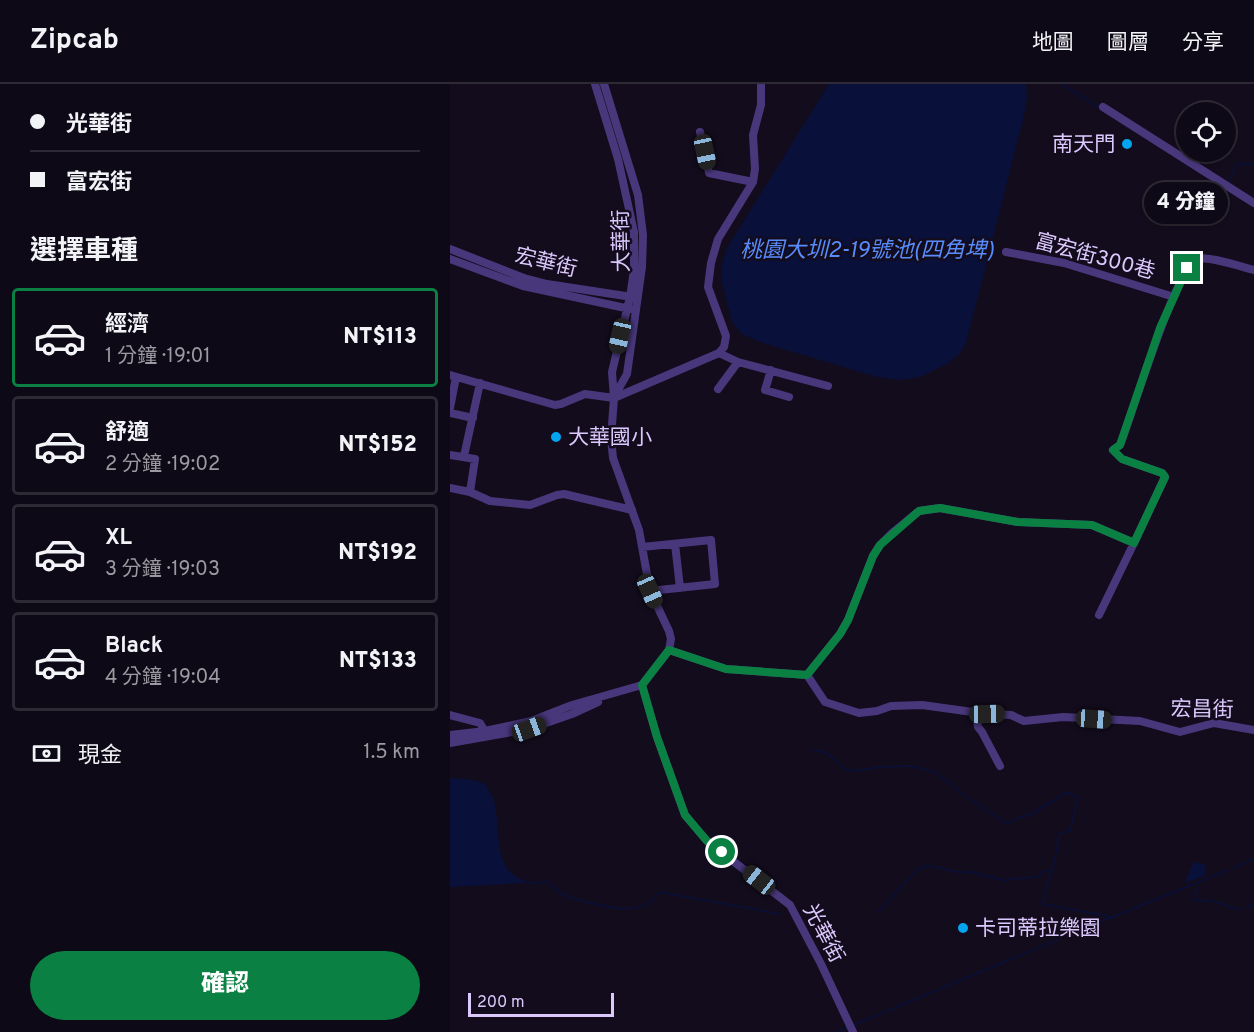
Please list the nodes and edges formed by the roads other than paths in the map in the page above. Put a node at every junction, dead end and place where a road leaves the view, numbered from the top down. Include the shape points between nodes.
1 (595, 84) edge
2 (604, 84) edge
3 (761, 84) edge
4 (1103, 107) dead end
5 (612, 124) junction
6 (700, 132) dead end
7 (753, 182) junction
8 (638, 198) junction
9 (629, 201) junction
10 (1254, 203) edge
11 (450, 249) edge
12 (1006, 252) dead end
13 (450, 259) edge
14 (471, 262) junction
15 (1254, 270) edge
16 (524, 282) junction
17 (633, 297) junction
18 (1174, 297) junction
19 (630, 309) junction
20 (719, 353) junction
21 (738, 362) junction
22 (771, 370) junction
23 (453, 376) edge
24 (480, 383) junction
25 (828, 386) dead end
26 (717, 389) dead end
27 (789, 397) dead end
28 (614, 398) junction
29 (450, 408) edge
30 (450, 413) edge
31 (472, 418) junction
32 (450, 455) edge
33 (464, 456) junction
34 (450, 488) edge
35 (470, 492) junction
36 (632, 510) junction
37 (1134, 543) junction
38 (675, 544) junction
39 (642, 547) junction
40 (680, 588) junction
41 (650, 591) junction
42 (1099, 615) dead end
43 (669, 650) junction
44 (807, 675) junction
45 (642, 685) junction
46 (976, 713) junction
47 (450, 715) edge
48 (1254, 730) edge
49 (486, 734) junction
50 (450, 735) edge
51 (450, 743) edge
52 (1000, 766) dead end
53 (853, 1032) edge

1 - 5 street, 大華街
2 - 5 street, 大華街
3 - 7 street via 761,105 753,135
4 - 10 street
5 - 8 street, 大華街
5 - 9 street, 大華街
6 - 7 street via 709,173
7 - 20 street via 717,239 711,262 708,287 726,336
8 - 9 street
8 - 17 street, 大華街 via 642,267
9 - 17 street, 大華街 via 634,232
11 - 14 street, 宏華街
12 - 18 street, 富宏街300巷 via 1065,263
13 - 14 street, 宏華街
14 - 16 street, 宏華街
15 - 18 street via 1196,259 1187,268
16 - 17 street, 宏華街
16 - 19 street, 宏華街
17 - 19 street, 大華街
18 - 37 street via 1120,445 1113,450 1122,459 1165,477
19 - 28 street, 大華街 via 612,372
19 - 28 street, 大華街 via 627,374
20 - 21 street
20 - 28 street
21 - 22 street
21 - 26 street
22 - 25 street
22 - 27 street via 765,390
23 - 24 street
23 - 29 street
24 - 28 street via 555,405 585,394
24 - 31 street
28 - 36 street, 大華街 via 613,458
30 - 31 street
31 - 33 street
32 - 33 street
33 - 35 street via 476,459
34 - 35 street
35 - 36 street via 490,501 530,505 564,494
36 - 39 street, 大華街
37 - 42 street
37 - 44 street via 1092,525 1018,522 940,508 919,511 880,545 848,620
38 - 39 street
38 - 40 street
38 - 40 street via 711,540 715,584
39 - 41 street, 大華街
40 - 41 street
41 - 43 street, 大華街 via 669,631
43 - 44 street via 726,669
43 - 45 street
44 - 46 street, 宏昌街 via 825,702 859,713 912,705
45 - 49 street
45 - 53 street, 光華街 via 685,815 707,841 789,905
46 - 48 street, 宏昌街 via 1011,715 1024,721 1062,717 1140,721 1180,732 1214,723
46 - 52 street via 978,727
47 - 49 street via 480,723
49 - 50 street
49 - 51 street

